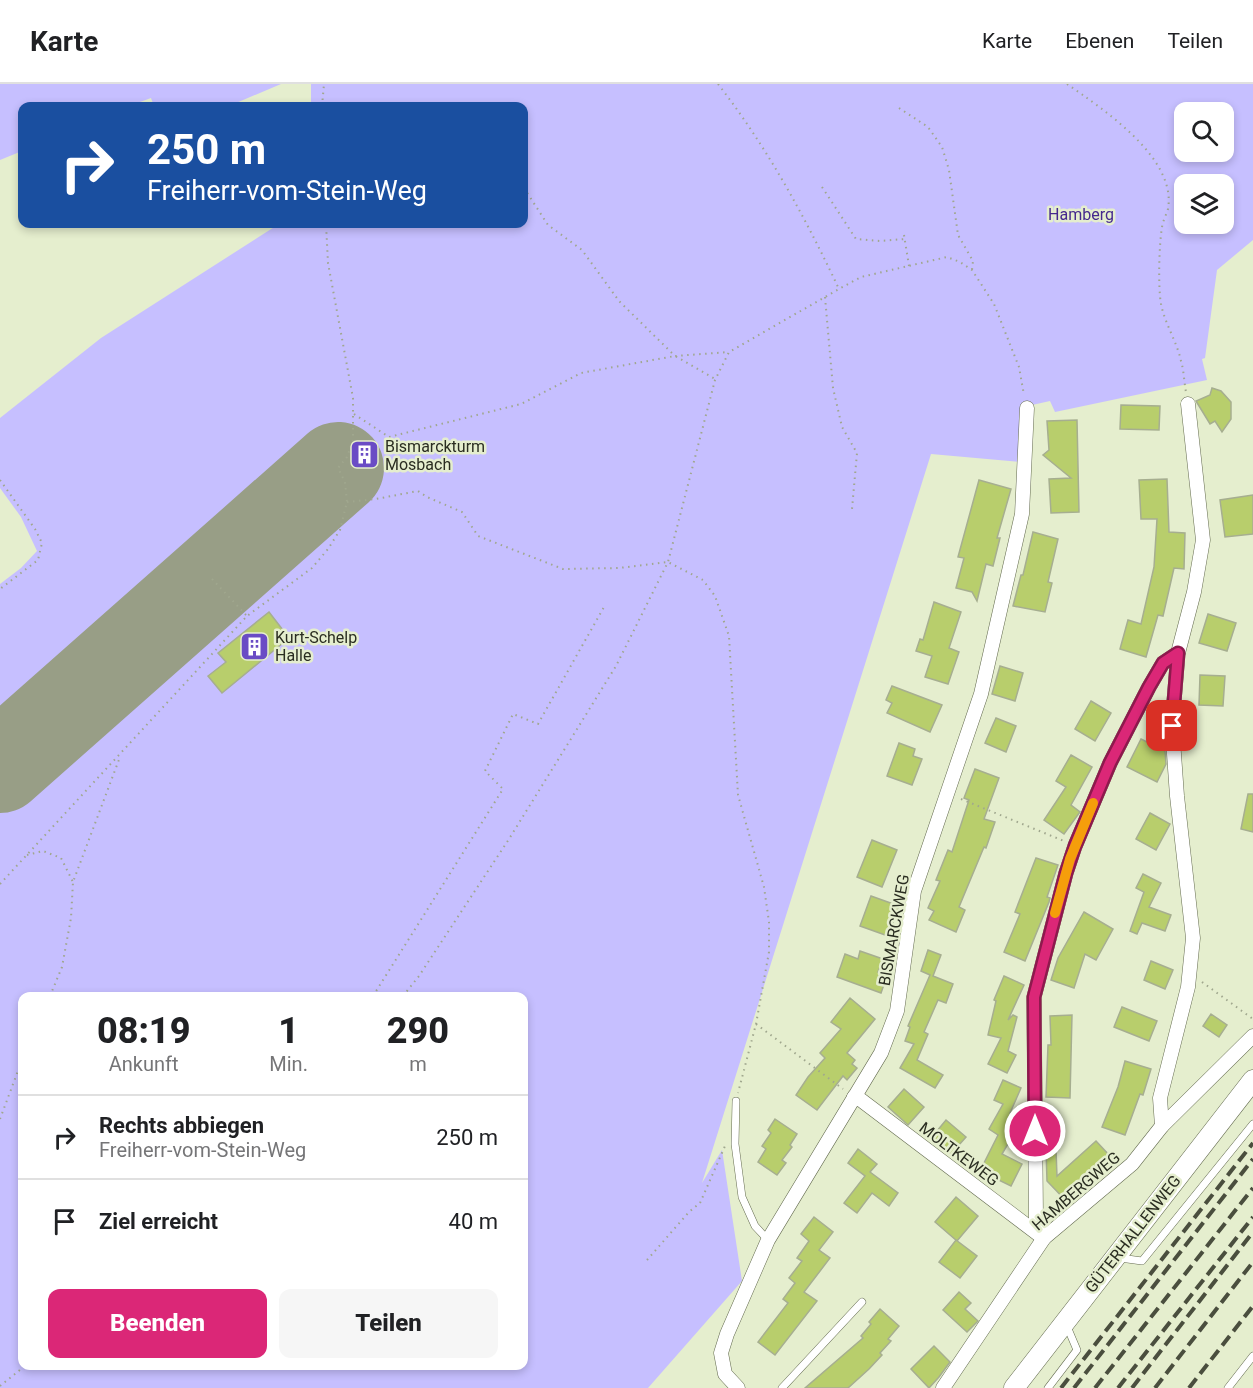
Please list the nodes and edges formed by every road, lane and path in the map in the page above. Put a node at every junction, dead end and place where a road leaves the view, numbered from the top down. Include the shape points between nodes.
1 (324, 84) edge
2 (718, 84) edge
3 (1066, 84) edge
4 (322, 102) edge
5 (899, 108) dead end
6 (822, 187) dead end
7 (528, 194) edge
8 (326, 228) edge
9 (909, 266) junction
10 (972, 270) junction
11 (839, 289) junction
12 (825, 297) junction
13 (729, 351) junction
14 (675, 356) junction
15 (716, 380) junction
16 (1188, 404) joint
17 (1027, 408) joint
18 (354, 414) junction
19 (0, 480) edge
20 (347, 502) junction
21 (852, 509) dead end
22 (668, 562) junction
23 (212, 579) dead end
24 (0, 589) edge
25 (604, 607) dead end
26 (247, 616) junction
27 (1178, 653) junction
28 (121, 754) junction
29 (947, 793) junction
30 (1075, 846) junction
31 (27, 855) junction
32 (73, 882) junction
33 (0, 884) edge
34 (1190, 972) junction
35 (52, 992) edge
36 (376, 992) edge
37 (406, 992) edge
38 (1253, 1019) edge
39 (756, 1024) junction
40 (1253, 1036) edge
41 (18, 1071) edge
42 (1247, 1091) edge
43 (854, 1097) junction
44 (736, 1101) joint
45 (0, 1119) edge
46 (1253, 1124) edge
47 (1162, 1126) junction
48 (726, 1142) dead end
49 (1044, 1238) junction
50 (768, 1240) junction
51 (1115, 1257) junction
52 (647, 1260) dead end
53 (862, 1302) dead end
54 (1065, 1322) junction
55 (1253, 1356) edge
56 (20, 1370) edge
57 (0, 1386) edge
58 (738, 1388) edge
59 (782, 1388) edge
60 (943, 1388) edge
61 (1014, 1388) edge
62 (1048, 1388) edge
63 (1228, 1388) edge

1 - 4 path
2 - 11 path via 765,149
3 - 16 path via 1131,131 1162,172 1168,209 1160,250 1161,305 1181,360
5 - 10 path via 928,127 942,147 950,170 958,236 972,261
6 - 9 path via 856,239 904,237
7 - 14 path via 548,225 582,250 619,301
8 - 18 path via 328,263
9 - 10 path via 947,257
9 - 11 path via 861,277
10 - 17 path via 994,304 1019,367
11 - 12 path
12 - 13 path
12 - 21 path via 833,388 842,427 858,453
13 - 14 path
13 - 15 path
14 - 15 path
14 - 18 path via 581,373 521,404 389,437
15 - 22 path
16 - 27 street via 1203,540
17 - 29 street, BISMARCKWEG via 1022,514 981,694
18 - 20 path via 353,440 338,468 345,482
19 - 24 path via 42,543 38,560
20 - 22 path via 418,491 462,512 478,536 563,569
20 - 26 path via 340,530 312,568
22 - 37 path via 616,666 509,839
22 - 39 path via 703,580 715,596 729,636 738,795 764,887 768,922 769,952
23 - 26 path
25 - 36 path via 538,724 513,714 485,771 503,789
26 - 28 path
27 - 30 street via 1163,663 1149,687 1110,763
27 - 34 street via 1172,726 1193,938
28 - 31 path
28 - 32 path
29 - 30 path
29 - 43 street, BISMARCKWEG via 914,891 897,1011 881,1053
30 - 49 street via 1034,997 1036,1219
31 - 32 path via 43,851 62,858
31 - 33 path
32 - 35 path via 62,967
34 - 38 path
34 - 47 street via 1160,1098
39 - 43 path
39 - 44 path
40 - 47 street, HAMBERGWEG
41 - 45 path
42 - 51 street, GÜTERHALLENWEG
43 - 49 street, MOLTKEWEG
43 - 50 street, BISMARCKWEG
44 - 50 lane via 735,1144 742,1197 755,1226
46 - 51 lane via 1142,1261
47 - 49 street, HAMBERGWEG via 1132,1164
48 - 52 path via 700,1203
49 - 60 street, HAMBERGWEG
50 - 58 street, BISMARCKWEG via 721,1353 725,1374
51 - 54 street, GÜTERHALLENWEG
53 - 59 lane
54 - 61 street, GÜTERHALLENWEG
54 - 62 lane via 1077,1350
55 - 63 lane
56 - 57 path

